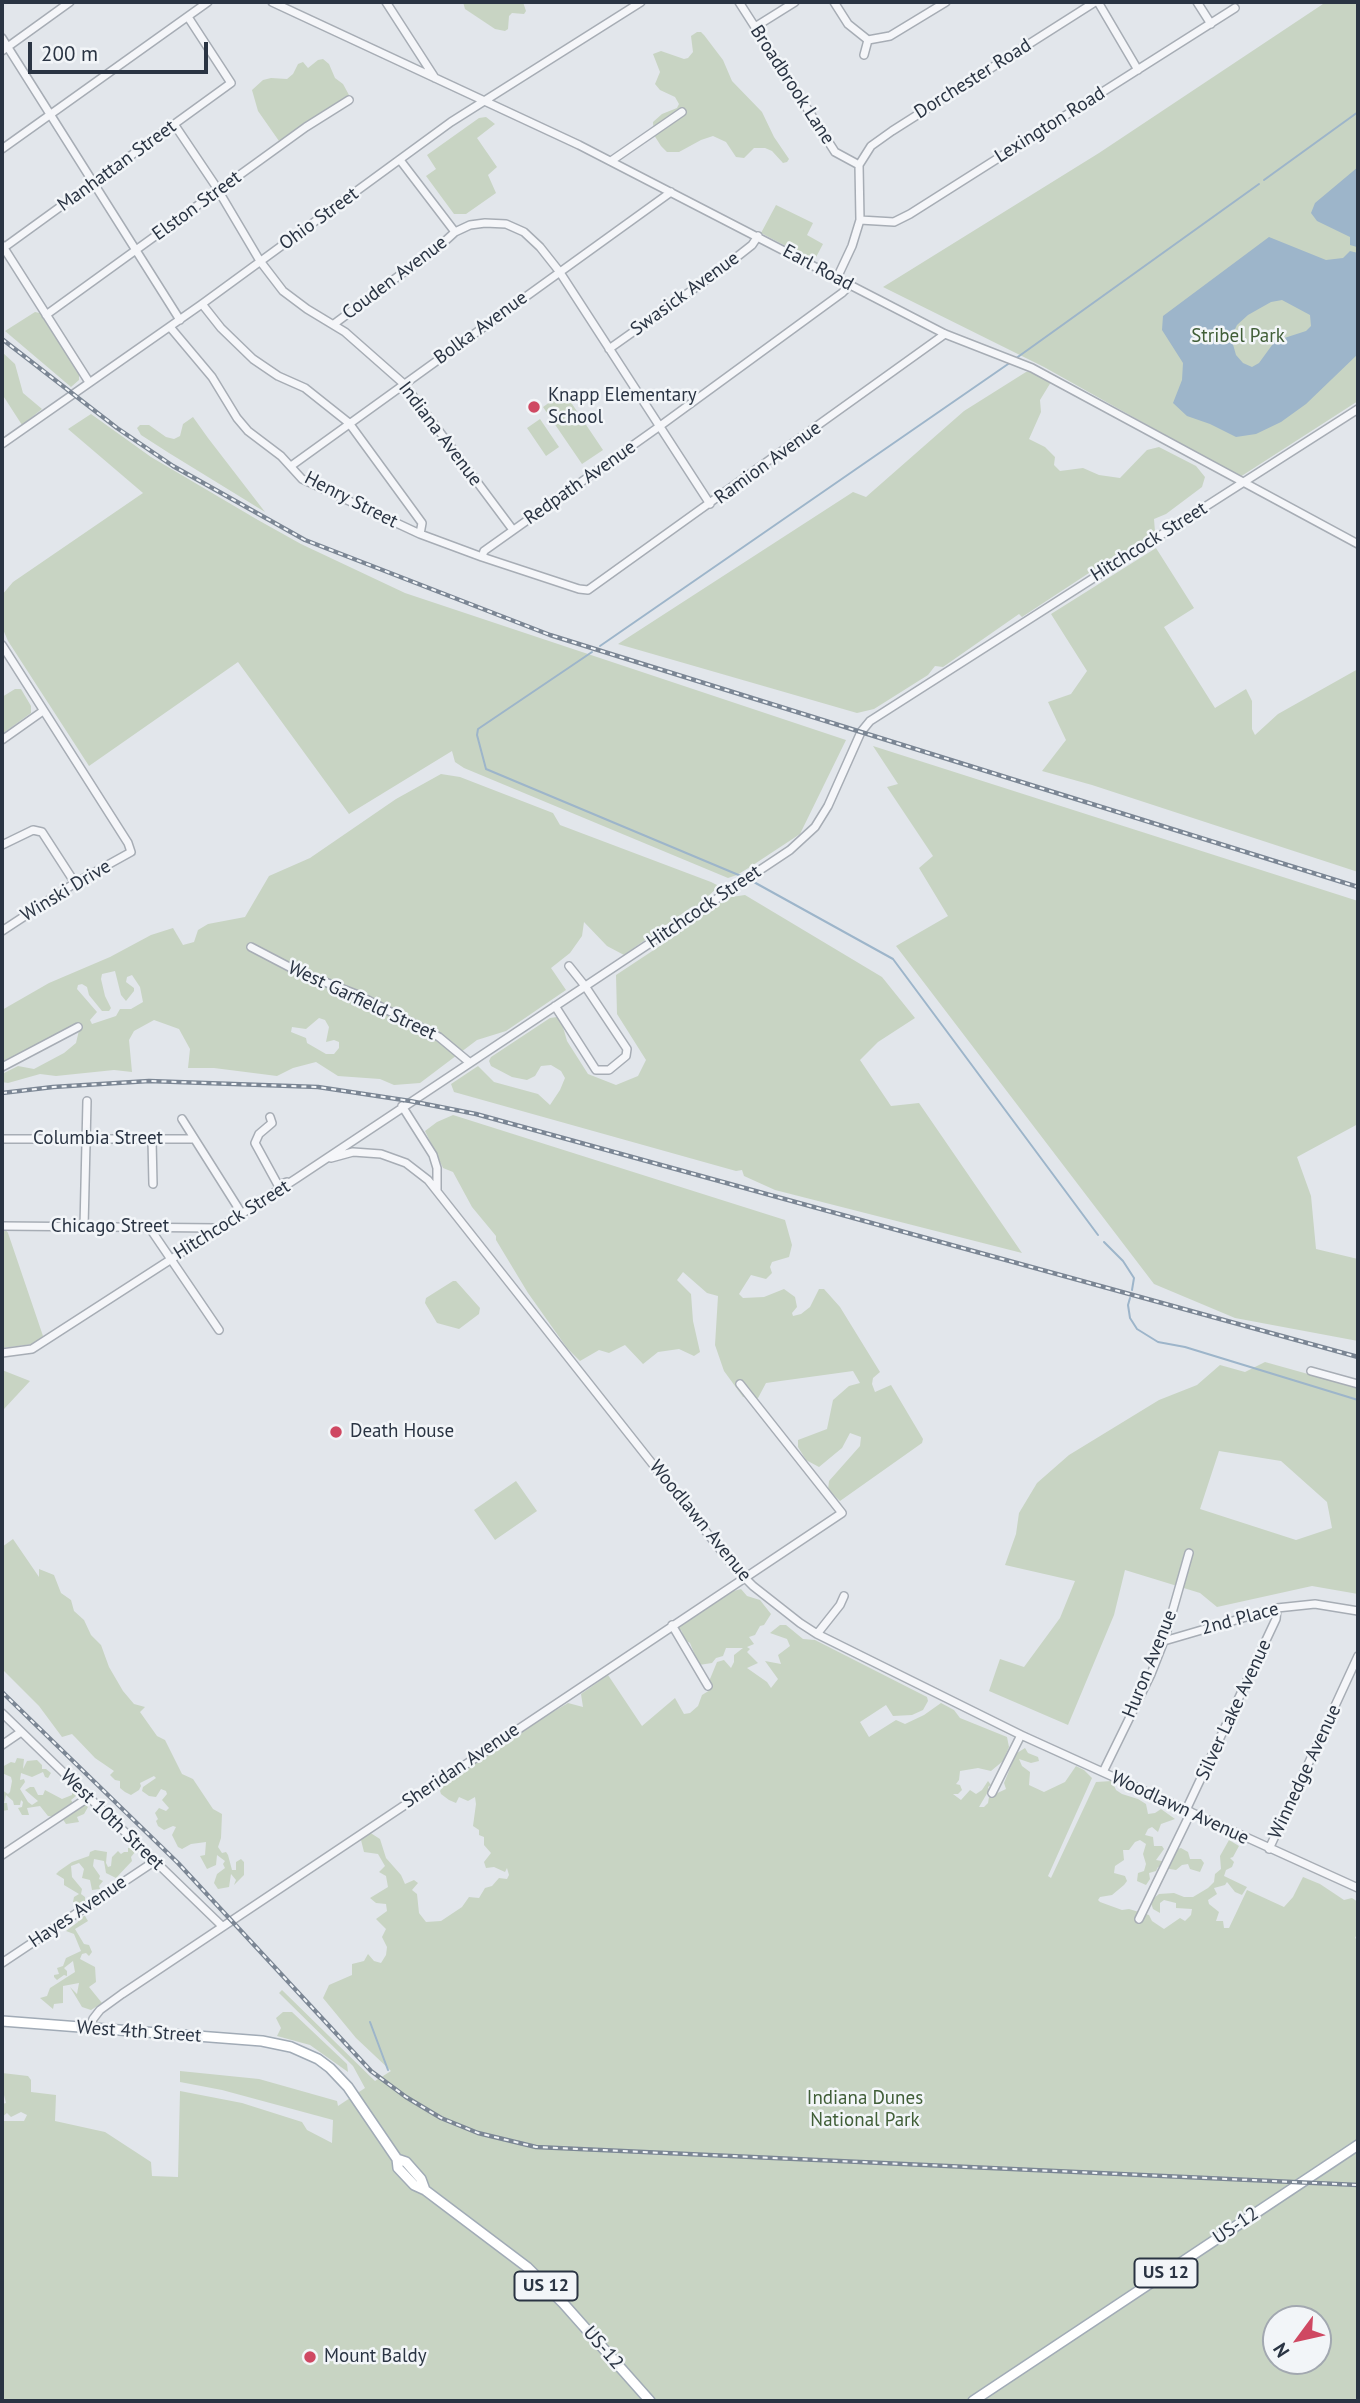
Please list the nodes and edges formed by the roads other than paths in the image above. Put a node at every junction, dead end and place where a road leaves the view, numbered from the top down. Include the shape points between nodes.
1 (70, 2) edge
2 (208, 2) edge
3 (272, 2) edge
4 (386, 2) edge
5 (642, 2) edge
6 (739, 2) edge
7 (795, 2) edge
8 (834, 2) edge
9 (946, 2) edge
10 (1097, 2) edge
11 (1197, 2) edge
12 (1235, 8) dead end
13 (188, 17) junction
14 (1211, 24) junction
15 (755, 27) junction
16 (2, 38) edge
17 (868, 40) junction
18 (5, 49) edge
19 (864, 55) dead end
20 (1138, 70) junction
21 (436, 78) junction
22 (349, 100) dead end
23 (485, 100) junction
24 (682, 112) dead end
25 (51, 114) junction
26 (174, 124) junction
27 (2, 149) edge
28 (400, 160) junction
29 (611, 161) junction
30 (859, 165) junction
31 (94, 183) junction
32 (218, 192) junction
33 (671, 192) junction
34 (860, 220) junction
35 (455, 232) junction
36 (758, 236) junction
37 (2, 247) edge
38 (136, 250) junction
39 (260, 261) junction
40 (559, 271) junction
41 (836, 278) junction
42 (849, 286) junction
43 (202, 304) junction
44 (46, 315) junction
45 (180, 320) junction
46 (334, 324) junction
47 (170, 327) junction
48 (945, 334) junction
49 (609, 349) junction
50 (89, 382) junction
51 (404, 383) junction
52 (1358, 410) edge
53 (349, 423) junction
54 (660, 426) junction
55 (2, 444) edge
56 (291, 466) junction
57 (1243, 482) junction
58 (710, 504) junction
59 (513, 530) junction
60 (420, 534) junction
61 (1358, 544) edge
62 (482, 557) junction
63 (588, 590) joint
64 (2, 646) edge
65 (43, 711) junction
66 (2, 740) edge
67 (2, 845) edge
68 (75, 883) junction
69 (2, 931) edge
70 (251, 947) dead end
71 (569, 966) dead end
72 (586, 986) junction
73 (555, 1006) junction
74 (78, 1027) dead end
75 (469, 1062) junction
76 (2, 1067) edge
77 (87, 1101) dead end
78 (402, 1106) junction
79 (270, 1117) dead end
80 (182, 1119) dead end
81 (2, 1139) edge
82 (152, 1139) junction
83 (194, 1139) junction
84 (85, 1140) junction
85 (321, 1161) junction
86 (298, 1178) junction
87 (153, 1184) dead end
88 (437, 1190) junction
89 (242, 1214) junction
90 (2, 1226) edge
91 (84, 1227) junction
92 (149, 1227) junction
93 (218, 1228) junction
94 (170, 1259) junction
95 (219, 1330) dead end
96 (2, 1353) edge
97 (1311, 1371) dead end
98 (740, 1384) dead end
99 (1358, 1384) edge
100 (1189, 1553) dead end
101 (744, 1579) junction
102 (844, 1596) dead end
103 (1277, 1608) junction
104 (1358, 1611) edge
105 (672, 1625) junction
106 (817, 1634) junction
107 (1164, 1641) junction
108 (1358, 1656) edge
109 (708, 1686) dead end
110 (2, 1713) edge
111 (21, 1731) junction
112 (1021, 1735) junction
113 (2, 1745) edge
114 (1103, 1772) junction
115 (992, 1793) dead end
116 (89, 1797) junction
117 (1189, 1811) junction
118 (1269, 1849) junction
119 (2, 1855) edge
120 (155, 1861) junction
121 (1358, 1878) edge
122 (1356, 1888) edge
123 (1139, 1919) dead end
124 (222, 1926) junction
125 (2, 1963) edge
126 (2, 2013) edge
127 (5, 2022) edge
128 (91, 2028) junction
129 (275, 2043) joint
130 (1358, 2145) edge
131 (650, 2401) edge
132 (973, 2401) edge

1 - 18 street
2 - 13 street
3 - 21 street, Earl Road
4 - 21 street
5 - 23 street, Ohio Street
6 - 15 street, Broadbrook Lane
7 - 15 street
8 - 17 street via 848,23
9 - 17 street via 890,36
10 - 20 street
10 - 30 street, Dorchester Road via 892,131 871,146
11 - 14 street
12 - 14 street, Lexington Road
13 - 25 street
13 - 26 street, Manhattan Street via 231,83
14 - 20 street, Lexington Road
15 - 30 street, Broadbrook Lane via 835,152
16 - 18 street
17 - 19 street
18 - 25 street
20 - 34 street, Lexington Road via 910,214 894,222
21 - 23 street, Earl Road
22 - 32 street, Elston Street
23 - 28 street, Ohio Street
23 - 29 street, Earl Road
24 - 29 street
25 - 27 street
25 - 31 street
26 - 31 street, Manhattan Street
26 - 32 street, Indiana Avenue
28 - 35 street
28 - 39 street, Ohio Street
29 - 33 street, Earl Road
30 - 34 street
31 - 37 street, Manhattan Street
31 - 38 street
32 - 38 street, Elston Street
32 - 39 street, Indiana Avenue
33 - 36 street, Earl Road
33 - 40 street, Bolka Avenue
34 - 41 street
35 - 40 street via 485,223 506,224 524,232
35 - 46 street, Couden Avenue
36 - 41 street, Earl Road
36 - 49 street, Swasick Avenue via 719,271
37 - 44 street
38 - 44 street, Elston Street
38 - 45 street
39 - 43 street, Ohio Street
39 - 46 street, Indiana Avenue via 291,298
40 - 49 street
40 - 51 street, Bolka Avenue
41 - 42 street, Earl Road
42 - 48 street, Earl Road
42 - 54 street, Redpath Avenue
43 - 45 street, Ohio Street
43 - 53 street via 253,359 305,388
44 - 50 street
45 - 47 street, Ohio Street
46 - 51 street, Indiana Avenue
47 - 50 street, Ohio Street
47 - 56 street, Henry Street via 212,376 248,431
48 - 57 street, Earl Road via 1032,368
48 - 58 street, Ramion Avenue
49 - 54 street
50 - 55 street, Ohio Street
51 - 53 street, Bolka Avenue
51 - 59 street, Indiana Avenue
52 - 57 street, Hitchcock Street
53 - 56 street, Bolka Avenue
53 - 60 street via 422,523
54 - 58 street
54 - 59 street, Redpath Avenue
56 - 60 street, Henry Street via 317,487
57 - 61 street, Earl Road
57 - 72 street, Hitchcock Street via 876,716 863,729 828,806 804,839
58 - 63 street, Ramion Avenue
59 - 62 street, Redpath Avenue
60 - 62 street, Henry Street
62 - 63 street, Henry Street
64 - 65 street
65 - 66 street
65 - 68 street, Winski Drive via 131,852
67 - 68 street via 33,830 41,832
68 - 69 street, Winski Drive
70 - 75 street, West Garfield Street via 439,1037
71 - 72 street
72 - 73 street, Hitchcock Street
72 - 73 street via 626,1049 626,1056 609,1070 593,1068
73 - 75 street, Hitchcock Street
74 - 76 street
75 - 78 street, Hitchcock Street
77 - 84 street
78 - 85 street, Hitchcock Street
78 - 88 street via 433,1155
79 - 86 street via 272,1123 259,1134 256,1147 278,1185
80 - 83 street
81 - 84 street, Columbia Street
82 - 83 street, Columbia Street
82 - 84 street, Columbia Street
82 - 87 street
83 - 89 street
84 - 91 street
85 - 86 street, Hitchcock Street
85 - 88 street, Woodlawn Avenue via 353,1153 381,1154 413,1167
86 - 89 street, Hitchcock Street
88 - 101 street, Woodlawn Avenue
89 - 93 street, Hitchcock Street
90 - 91 street, Chicago Street
91 - 92 street, Chicago Street
92 - 93 street, Chicago Street
92 - 94 street
93 - 94 street, Hitchcock Street
94 - 95 street
94 - 96 street, Hitchcock Street via 32,1349
97 - 99 street
98 - 101 street, Sheridan Avenue via 842,1513
100 - 107 street, Huron Avenue
101 - 105 street, Sheridan Avenue
101 - 106 street, Woodlawn Avenue
102 - 106 street
103 - 104 street, 2nd Place via 1315,1604
103 - 107 street, 2nd Place
103 - 117 street, Silver Lake Avenue
105 - 109 street
105 - 124 street, Sheridan Avenue
106 - 112 street, Woodlawn Avenue
107 - 114 street, Huron Avenue
108 - 118 street, Winnedge Avenue
110 - 111 street, West 10th Street
111 - 113 street
111 - 116 street, West 10th Street
112 - 114 street, Woodlawn Avenue
112 - 115 street
114 - 117 street, Woodlawn Avenue
116 - 119 street
116 - 120 street, West 10th Street
117 - 118 street, Woodlawn Avenue
117 - 123 street, Silver Lake Avenue
118 - 122 street, Woodlawn Avenue
120 - 124 street, West 10th Street
120 - 125 street, Hayes Avenue
121 - 122 street
124 - 128 street, Sheridan Avenue via 108,2003 93,2018
126 - 127 street
127 - 128 main road, West 4th Street / US 12
128 - 129 main road, West 4th Street / US 12
129 - 131 main road, US-12 / US 12 via 304,2051 330,2068 348,2087 405,2176 527,2267
130 - 132 main road, US-12 / US 12

